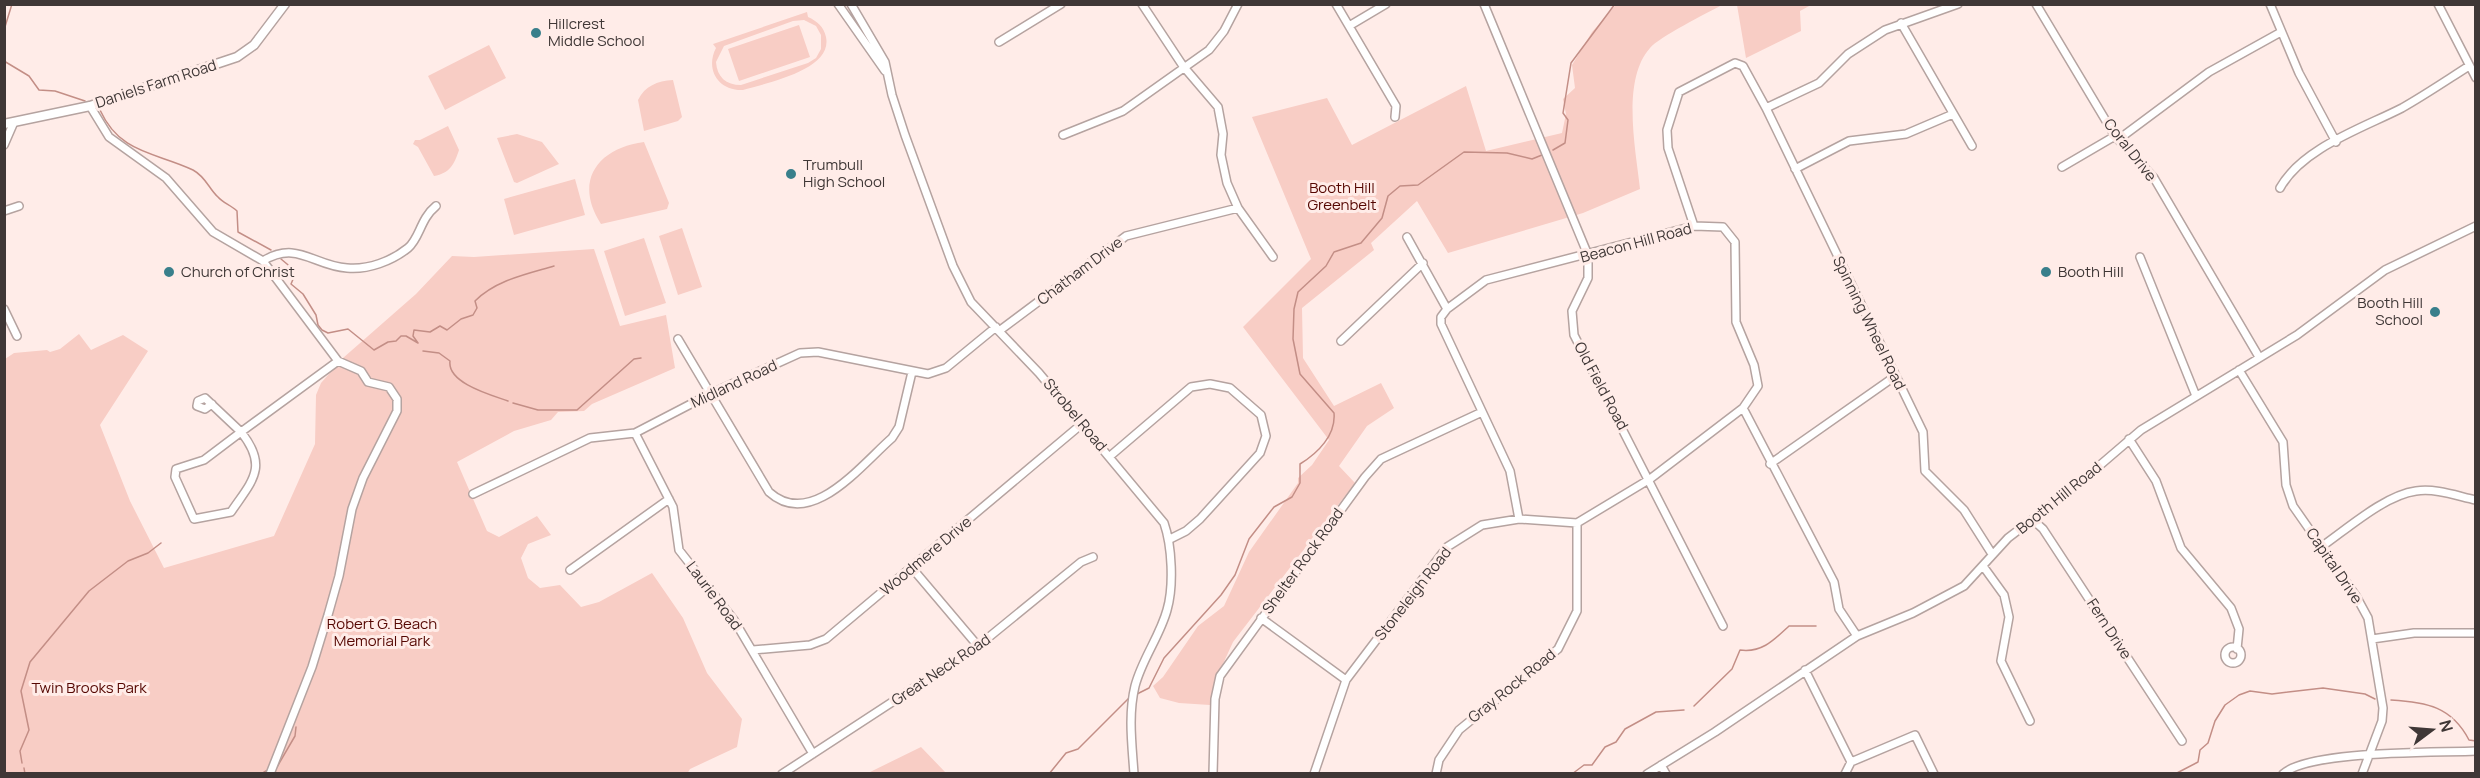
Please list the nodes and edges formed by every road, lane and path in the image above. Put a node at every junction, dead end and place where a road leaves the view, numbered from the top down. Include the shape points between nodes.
1 (285, 4) edge
2 (838, 4) edge
3 (850, 4) edge
4 (1061, 4) edge
5 (1142, 4) edge
6 (1238, 4) edge
7 (1336, 4) edge
8 (1386, 4) edge
9 (1484, 4) edge
10 (1958, 4) edge
11 (2036, 4) edge
12 (2270, 4) edge
13 (2438, 4) edge
14 (1901, 23) junction
15 (865, 25) junction
16 (1349, 26) junction
17 (857, 30) junction
18 (2281, 32) junction
19 (999, 42) dead end
20 (1184, 66) junction
21 (2469, 66) junction
22 (886, 72) junction
23 (2475, 78) edge
24 (90, 106) junction
25 (1766, 108) junction
26 (1953, 114) junction
27 (1395, 117) dead end
28 (14, 122) junction
29 (4, 124) edge
30 (1063, 135) dead end
31 (2117, 138) junction
32 (2336, 142) junction
33 (4, 145) edge
34 (1972, 146) dead end
35 (2062, 167) dead end
36 (1796, 169) junction
37 (2280, 188) dead end
38 (20, 206) dead end
39 (436, 206) dead end
40 (1238, 208) junction
41 (4, 211) edge
42 (1694, 226) junction
43 (2475, 226) edge
44 (1407, 237) dead end
45 (1588, 255) junction
46 (1273, 257) dead end
47 (2140, 257) dead end
48 (262, 261) junction
49 (1423, 263) junction
50 (4, 309) edge
51 (1447, 309) junction
52 (997, 329) junction
53 (17, 336) dead end
54 (678, 339) dead end
55 (1341, 341) dead end
56 (2259, 357) junction
57 (338, 361) junction
58 (2240, 370) junction
59 (912, 372) junction
60 (1894, 377) junction
61 (712, 393) junction
62 (2196, 396) junction
63 (212, 404) dead end
64 (1743, 408) junction
65 (1482, 412) junction
66 (1083, 423) junction
67 (241, 432) junction
68 (635, 433) junction
69 (2129, 439) junction
70 (1109, 457) junction
71 (1770, 464) junction
72 (1650, 479) junction
73 (473, 494) dead end
74 (669, 499) junction
75 (2475, 500) edge
76 (1519, 519) junction
77 (2033, 520) junction
78 (1577, 522) junction
79 (1170, 539) junction
80 (2321, 547) junction
81 (1992, 554) junction
82 (1093, 557) dead end
83 (1983, 566) junction
84 (912, 568) junction
85 (570, 570) dead end
86 (1261, 618) junction
87 (1723, 626) dead end
88 (2475, 633) edge
89 (1857, 636) junction
90 (2372, 639) junction
91 (978, 646) junction
92 (2237, 649) dead end
93 (753, 650) junction
94 (1805, 670) junction
95 (1346, 680) junction
96 (2030, 721) dead end
97 (2182, 741) dead end
98 (2475, 751) edge
99 (813, 754) junction
100 (2369, 757) junction
101 (1851, 762) junction
102 (1661, 765) junction
103 (270, 774) edge
104 (782, 774) edge
105 (1134, 774) edge
106 (1213, 774) edge
107 (1314, 774) edge
108 (1436, 774) edge
109 (1647, 774) edge
110 (1666, 774) edge
111 (1845, 774) edge
112 (1934, 774) edge
113 (2283, 774) edge
114 (2362, 774) edge

1 - 24 main road, Daniels Farm Road via 254,45 237,57
2 - 17 street, Strobel Road
3 - 15 street, Strobel Road
4 - 19 street
5 - 20 street
6 - 20 street via 1209,50
7 - 16 street
8 - 16 street
9 - 45 street, Old Field Road
10 - 14 street
11 - 31 street, Coral Drive
12 - 18 street
13 - 21 street
14 - 25 street via 1854,50 1819,82
14 - 26 street
15 - 17 street
15 - 22 street, Strobel Road via 885,62
16 - 27 street via 1396,106
17 - 22 street, Strobel Road
18 - 31 street via 2209,72
18 - 32 street
20 - 30 street via 1123,111
20 - 40 street via 1218,107 1223,134 1221,154
21 - 23 street
21 - 32 street
22 - 52 street, Strobel Road via 953,266 971,302
24 - 28 main road, Daniels Farm Road
24 - 48 street via 109,137 165,177 213,232
25 - 36 street, Spinning Wheel Road
25 - 42 street, Spinning Wheel Road via 1743,66 1735,63 1679,92 1667,130 1668,148
26 - 34 street
26 - 36 street via 1897,137 1849,141
28 - 29 main road, Daniels Farm Road
28 - 33 street
31 - 35 street
31 - 56 street, Coral Drive via 2154,178
32 - 37 street via 2297,164
36 - 60 street, Spinning Wheel Road
38 - 41 street
39 - 48 street via 424,216 408,247 377,265 346,268 291,252
40 - 46 street
40 - 52 street, Chatham Drive via 1126,236
42 - 45 street, Beacon Hill Road
42 - 64 street, Beacon Hill Road via 1723,227 1735,242 1736,322 1754,365 1758,386
43 - 56 street, Booth Hill Road via 2385,270 2312,325
44 - 49 street
45 - 51 street, Beacon Hill Road via 1486,280
45 - 72 street, Old Field Road via 1588,278 1572,311 1574,335
47 - 62 street
48 - 57 street
49 - 51 street
49 - 55 street
50 - 53 street
51 - 65 street via 1441,324
52 - 59 street, Midland Road via 946,368 928,374
52 - 66 street, Strobel Road
54 - 61 street
56 - 58 street, Booth Hill Road
57 - 67 street
57 - 103 street via 361,371 368,382 389,387 397,399 397,411 352,509 339,576 312,667
58 - 62 street, Booth Hill Road
58 - 80 street, Capital Drive via 2279,434 2285,449 2289,496
59 - 61 street, Midland Road via 818,352 800,353
59 - 61 street via 899,427 892,438 827,495 798,506 780,502 769,492
60 - 71 street
60 - 81 street, Spinning Wheel Road via 1923,432 1925,471 1964,510
61 - 68 street, Midland Road
62 - 69 street, Booth Hill Road
63 - 67 street
64 - 71 street
64 - 72 street, Beacon Hill Road
65 - 76 street via 1510,471
65 - 86 street, Shelter Rock Road via 1381,459
66 - 70 street, Strobel Road
66 - 84 street, Woodmere Drive
67 - 67 street via 204,460 176,469 175,477 194,519 231,512 255,473 255,454
68 - 73 street, Midland Road via 590,438
68 - 74 street, Laurie Road
69 - 77 street, Booth Hill Road
69 - 92 street via 2156,481 2181,548 2231,608 2239,629
70 - 79 street, Strobel Road via 1155,509
70 - 79 street via 1191,387 1210,384 1230,388 1261,415 1266,436 1260,453 1200,519
71 - 89 street via 1834,582 1839,609
72 - 78 street
72 - 87 street, Old Field Road
74 - 85 street
74 - 93 street, Laurie Road via 677,520 675,538 679,550 723,603
75 - 80 street via 2426,490 2408,493 2386,502
76 - 78 street, Stoneleigh Road
76 - 95 street, Stoneleigh Road via 1482,525 1448,547
77 - 81 street, Booth Hill Road
77 - 97 street, Fern Drive
78 - 108 street, Gray Rock Road via 1577,611 1558,649 1459,730 1439,760
79 - 105 street, Strobel Road via 1168,609 1134,689 1130,722
80 - 90 street, Capital Drive via 2356,596 2368,618
81 - 83 street, Booth Hill Road
82 - 91 street, Great Neck Road via 1081,562
83 - 89 street, Booth Hill Road via 1964,586
83 - 96 street via 2004,595 2009,617 2001,661
84 - 91 street
84 - 93 street, Woodmere Drive via 818,643
86 - 95 street
86 - 106 street, Shelter Rock Road via 1220,676 1215,699
88 - 90 street via 2417,633
89 - 94 street, Booth Hill Road
90 - 100 street, Capital Drive via 2383,708
91 - 99 street, Great Neck Road
93 - 99 street, Laurie Road
94 - 101 street
94 - 102 street, Booth Hill Road
95 - 107 street, Stoneleigh Road
98 - 100 street
99 - 104 street, Great Neck Road
100 - 113 street via 2314,760
100 - 114 street, Capital Drive
101 - 111 street
101 - 112 street via 1915,735
102 - 109 street, Booth Hill Road
102 - 110 street

